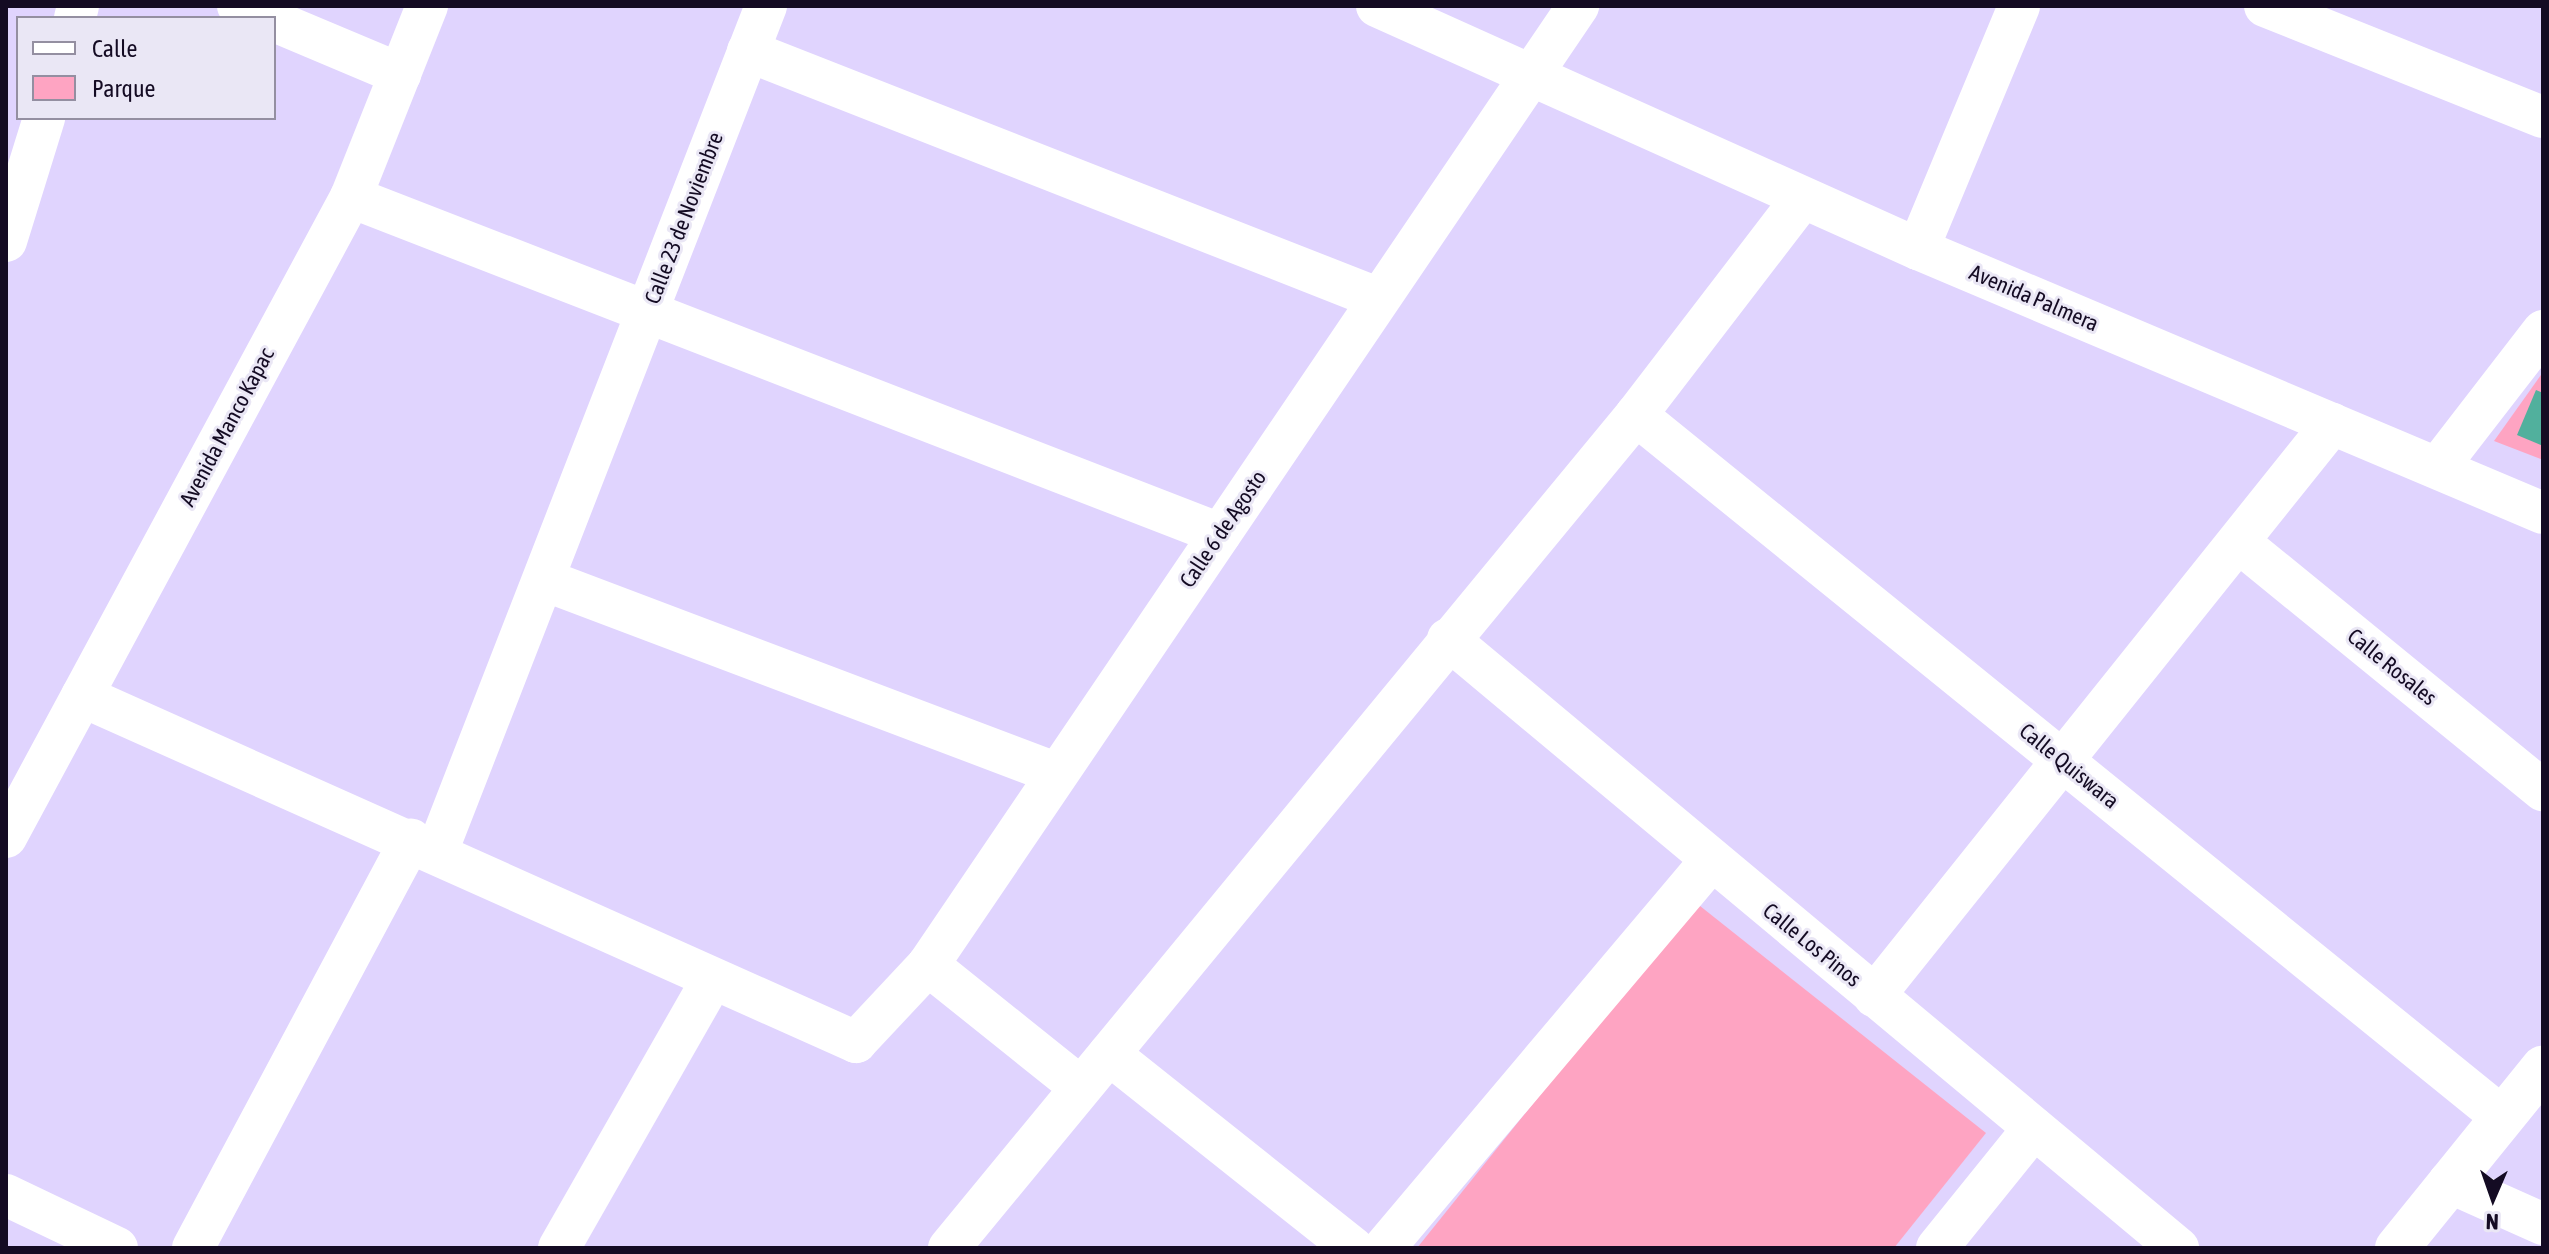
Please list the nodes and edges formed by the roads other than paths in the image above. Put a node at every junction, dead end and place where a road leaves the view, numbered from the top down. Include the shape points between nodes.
1 (238, 6) edge
2 (427, 6) edge
3 (766, 6) edge
4 (1377, 6) edge
5 (1578, 6) edge
6 (2019, 6) edge
7 (2265, 6) edge
8 (261, 16) edge
9 (276, 22) edge
10 (748, 51) junction
11 (1531, 70) junction
12 (400, 74) junction
13 (2543, 117) edge
14 (43, 120) edge
15 (351, 197) junction
16 (1802, 199) junction
17 (6, 241) edge
18 (1918, 249) junction
19 (1377, 298) junction
20 (648, 312) junction
21 (2543, 331) edge
22 (1636, 415) junction
23 (2332, 424) junction
24 (2438, 467) junction
25 (2543, 513) edge
26 (1220, 534) junction
27 (2241, 544) junction
28 (547, 581) junction
29 (1448, 639) junction
30 (82, 696) junction
31 (2062, 760) junction
32 (1055, 773) junction
33 (2543, 790) edge
34 (6, 837) edge
35 (424, 844) junction
36 (1709, 863) junction
37 (928, 965) junction
38 (712, 980) junction
39 (1874, 996) junction
40 (1109, 1054) junction
41 (2543, 1068) edge
42 (1079, 1086) junction
43 (2502, 1117) junction
44 (2034, 1128) junction
45 (2449, 1182) junction
46 (6, 1195) edge
47 (2543, 1224) edge
48 (117, 1248) edge
49 (193, 1248) edge
50 (559, 1248) edge
51 (949, 1248) edge
52 (1353, 1248) edge
53 (1384, 1248) edge
54 (1937, 1248) edge
55 (2178, 1248) edge
56 (2397, 1248) edge

1 - 8 street
2 - 12 street, Avenida Manco Kapac
3 - 10 street, Calle 23 de Noviembre
4 - 11 street, Avenida Palmera
5 - 11 street, Calle 6 de Agosto
6 - 18 street
7 - 13 street
9 - 12 street
10 - 19 street
10 - 20 street, Calle 23 de Noviembre
11 - 16 street, Avenida Palmera
11 - 19 street, Calle 6 de Agosto
12 - 15 street, Avenida Manco Kapac
14 - 17 street
15 - 20 street, Calle 23 de Noviembre
15 - 30 street, Avenida Manco Kapac
16 - 18 street, Avenida Palmera
16 - 22 street
18 - 23 street, Avenida Palmera
19 - 26 street, Calle 6 de Agosto
20 - 26 street
20 - 28 street
21 - 24 street
22 - 29 street
22 - 31 street, Calle Quiswara
23 - 24 street, Avenida Palmera
23 - 27 street
24 - 25 street, Avenida Palmera
26 - 32 street, Calle 6 de Agosto
27 - 31 street
27 - 33 street, Calle Rosales
28 - 32 street
28 - 35 street
29 - 36 street, Calle Los Pinos
29 - 40 street
30 - 34 street, Avenida Manco Kapac
30 - 35 street
31 - 39 street
31 - 43 street, Calle Quiswara
32 - 37 street, Calle 6 de Agosto
35 - 38 street
35 - 49 street
36 - 39 street, Calle Los Pinos
36 - 53 street
37 - 38 street, Calle 6 de Agosto via 856,1042
37 - 42 street
38 - 50 street
39 - 44 street, Calle Los Pinos
40 - 42 street
40 - 52 street
41 - 43 street
42 - 51 street
43 - 45 street
44 - 54 street
44 - 55 street, Calle Los Pinos
45 - 47 street
45 - 56 street
46 - 48 street

